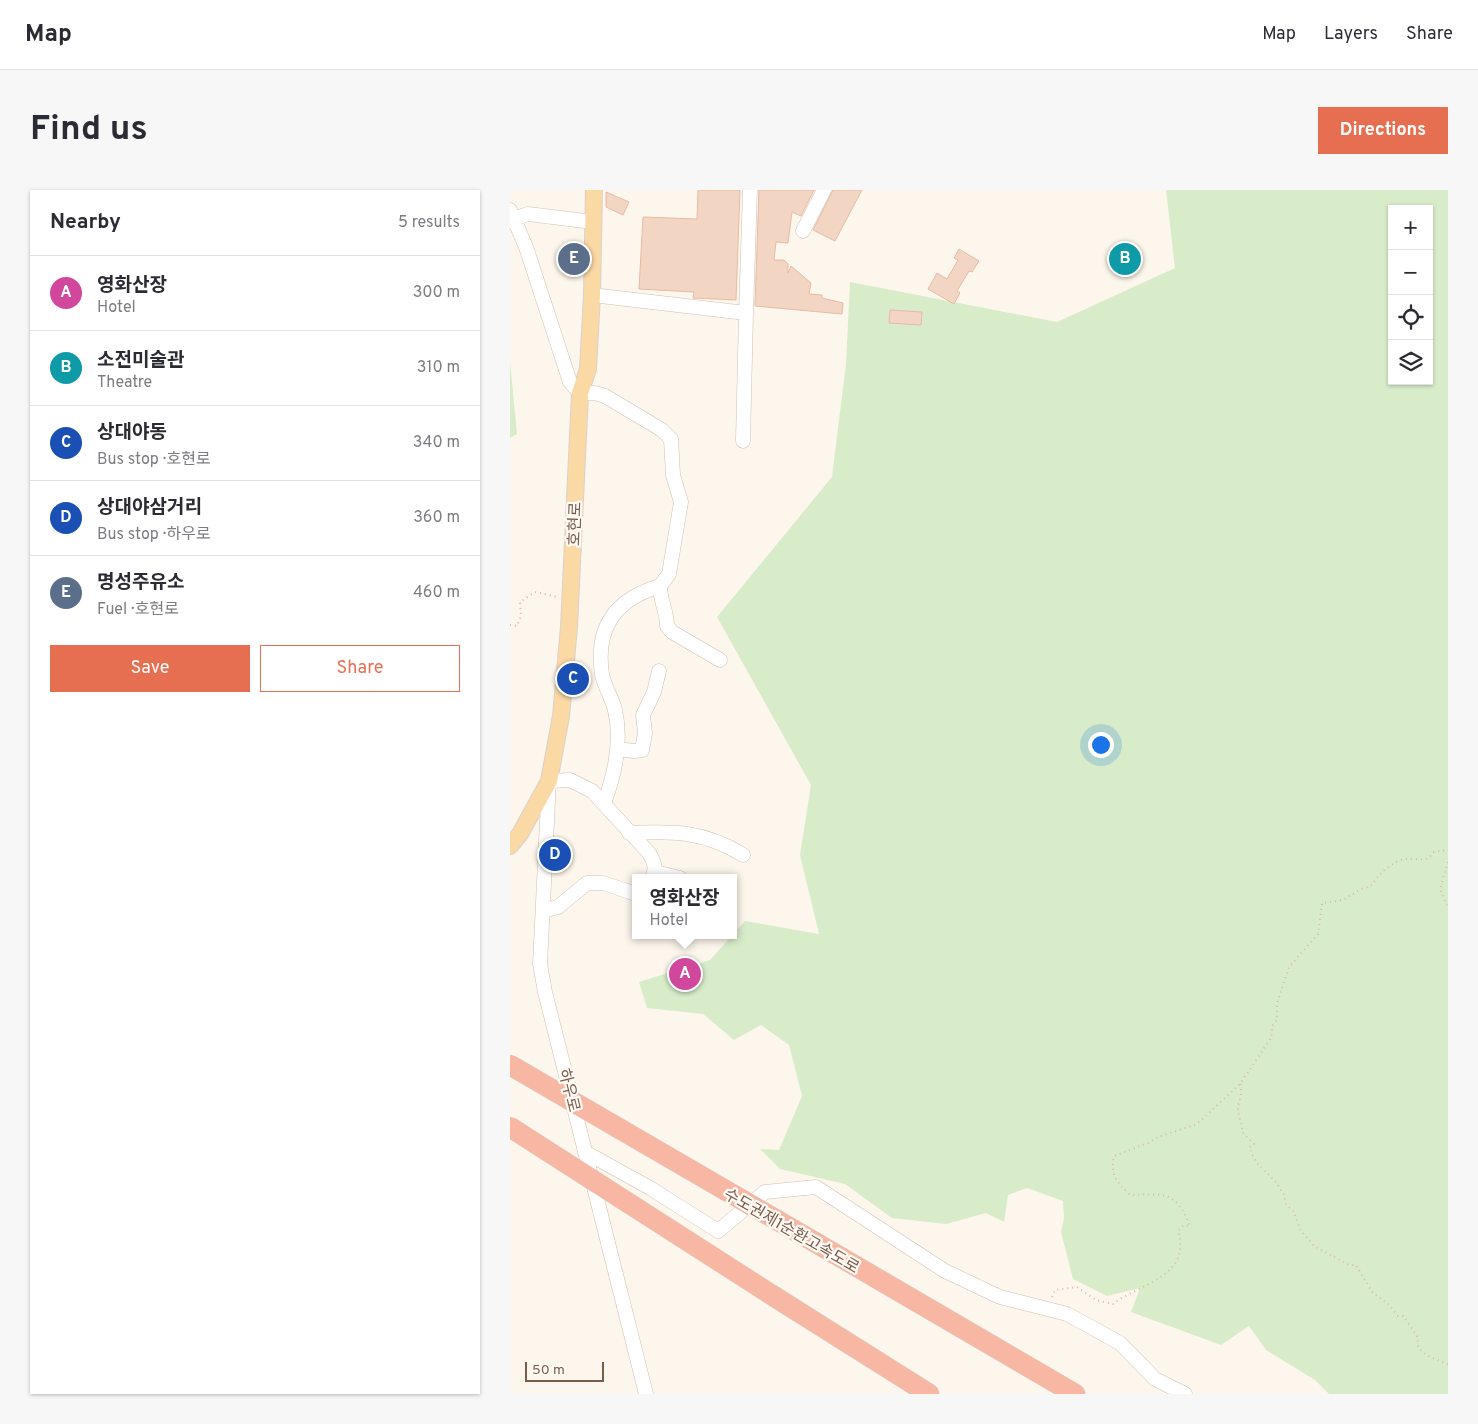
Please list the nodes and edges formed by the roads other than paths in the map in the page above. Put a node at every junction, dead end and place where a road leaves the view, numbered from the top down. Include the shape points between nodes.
1 (594, 190) edge
2 (750, 190) edge
3 (824, 190) edge
4 (511, 216) edge
5 (593, 222) junction
6 (803, 231) dead end
7 (592, 295) junction
8 (746, 313) junction
9 (580, 393) junction
10 (743, 440) dead end
11 (660, 586) junction
12 (720, 660) dead end
13 (659, 671) dead end
14 (617, 749) junction
15 (549, 781) junction
16 (604, 803) junction
17 (629, 834) junction
18 (510, 846) edge
19 (743, 855) dead end
20 (653, 874) edge
21 (632, 893) edge
22 (543, 911) junction
23 (510, 1065) edge
24 (510, 1127) edge
25 (585, 1152) junction
26 (646, 1394) edge
27 (929, 1394) edge
28 (1075, 1394) edge
29 (1186, 1394) edge

1 - 5 main road, 호현로
2 - 8 street
3 - 6 street
4 - 5 street via 528,214
4 - 9 street via 550,315 570,382
5 - 7 main road, 호현로
7 - 8 street
7 - 9 main road, 호현로 via 588,369
8 - 10 street
9 - 11 street via 605,396 662,430 671,439 673,475 681,502 669,574
9 - 15 main road, 호현로 via 561,716
11 - 12 street via 666,626
11 - 14 street via 642,591 622,606 608,620 603,632 602,675 615,711
13 - 14 street via 643,715 645,733 642,750
14 - 16 street via 613,779
15 - 16 street via 570,780 592,791
15 - 18 main road, 호현로
15 - 22 street, 하우로
16 - 17 street
17 - 19 street via 690,834 711,838
17 - 20 street via 649,853 654,863
21 - 22 street via 587,883 558,907
22 - 25 street, 하우로 via 540,964
23 - 28 highway, 수도권제1순환고속도로, bridge
24 - 27 highway, bridge
25 - 26 street, 하우로
25 - 29 street via 718,1231 765,1192 816,1187 945,1271 1000,1297 1067,1314 1120,1342 1155,1379

